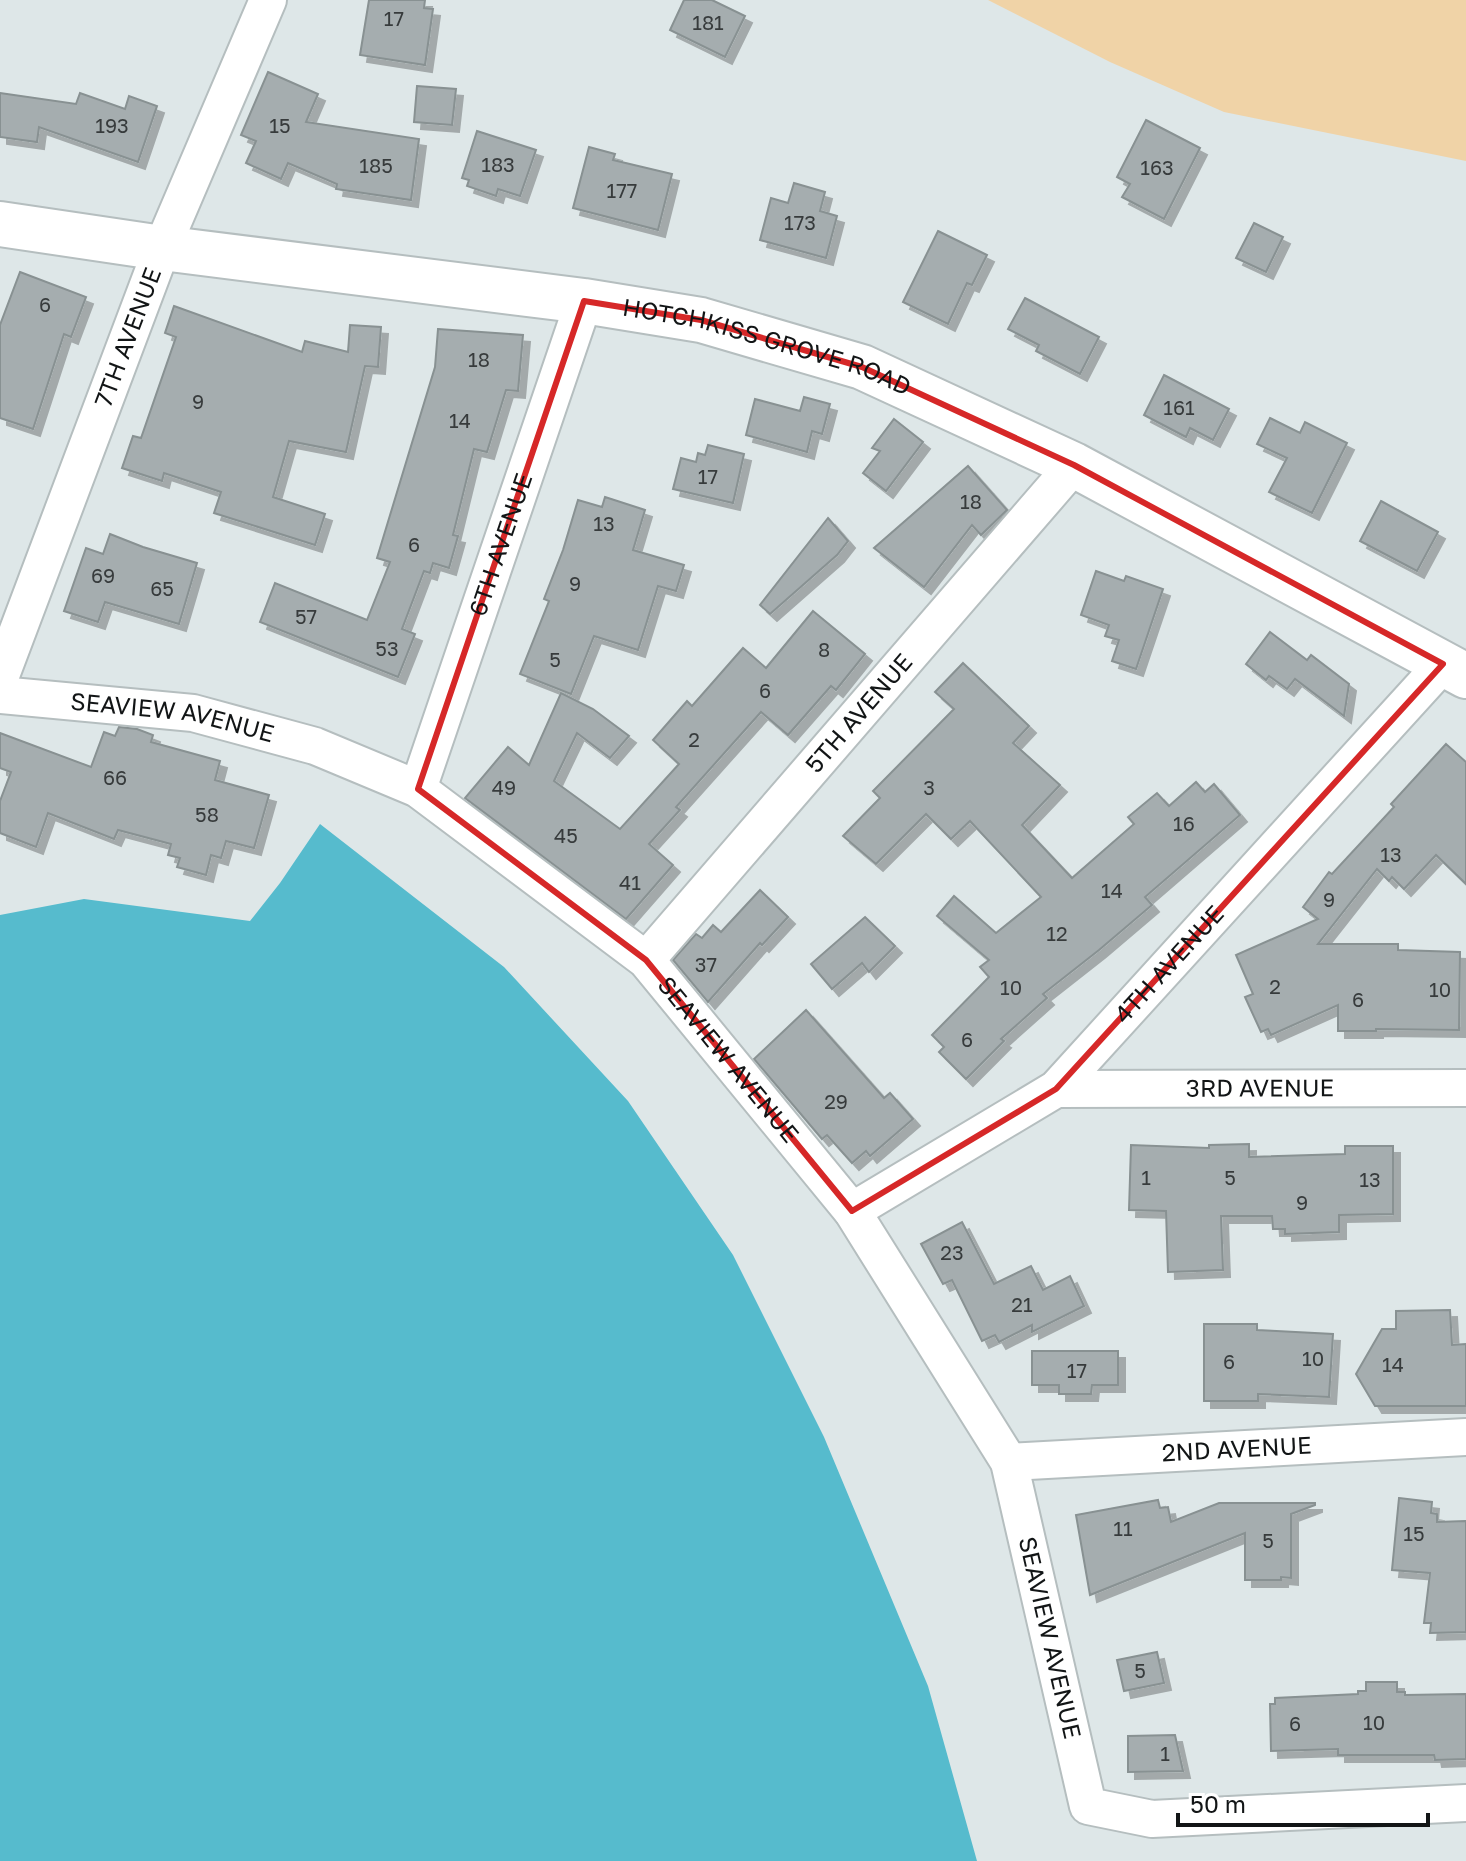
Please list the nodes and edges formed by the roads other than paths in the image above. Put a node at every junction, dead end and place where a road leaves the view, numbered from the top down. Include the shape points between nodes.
1 (268, 0) edge
2 (0, 224) edge
3 (162, 248) junction
4 (584, 301) junction
5 (1074, 465) junction
6 (1454, 670) edge
7 (0, 678) edge
8 (0, 695) edge
9 (418, 789) junction
10 (646, 960) junction
11 (1466, 1088) edge
12 (1056, 1089) junction
13 (852, 1211) junction
14 (1466, 1437) edge
15 (1009, 1462) junction
16 (1466, 1803) edge

1 - 3 street, 7TH AVENUE
2 - 3 main road, HOTCHKISS GROVE ROAD
3 - 4 main road, HOTCHKISS GROVE ROAD
3 - 7 street, 7TH AVENUE
4 - 5 main road, HOTCHKISS GROVE ROAD via 701,320 862,367
4 - 9 street, 6TH AVENUE
5 - 6 main road, HOTCHKISS GROVE ROAD
5 - 10 street, 5TH AVENUE
6 - 12 street, 4TH AVENUE
8 - 9 street, SEAVIEW AVENUE via 193,713 315,746
9 - 10 street, SEAVIEW AVENUE
10 - 13 street, SEAVIEW AVENUE
11 - 12 street, 3RD AVENUE
12 - 13 street, 4TH AVENUE
13 - 15 street, SEAVIEW AVENUE
14 - 15 street, 2ND AVENUE
15 - 16 street, SEAVIEW AVENUE via 1088,1806 1152,1819

